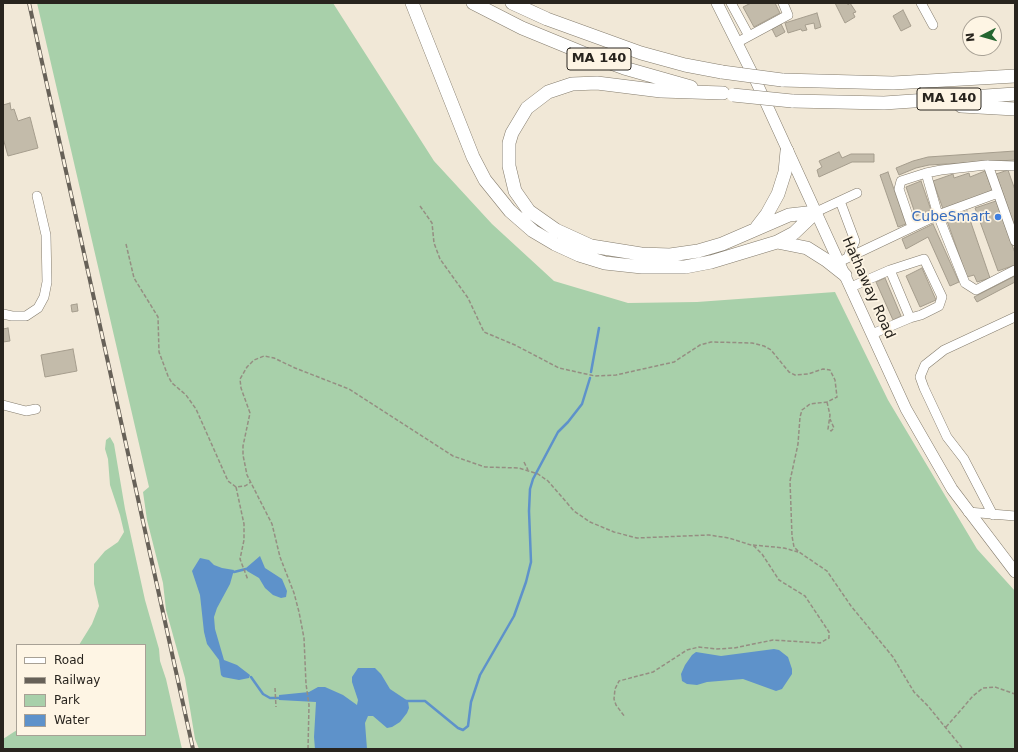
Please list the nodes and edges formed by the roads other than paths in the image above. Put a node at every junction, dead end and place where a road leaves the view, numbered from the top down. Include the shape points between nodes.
1 (412, 3) edge
2 (473, 3) edge
3 (512, 3) edge
4 (731, 3) edge
5 (783, 3) edge
6 (920, 3) edge
7 (721, 4) edge
8 (525, 7) edge
9 (933, 25) dead end
10 (749, 36) junction
11 (738, 42) junction
12 (1015, 67) edge
13 (1015, 76) edge
14 (898, 82) junction
15 (728, 94) junction
16 (1015, 94) edge
17 (884, 103) junction
18 (1015, 109) edge
19 (788, 151) junction
20 (988, 165) junction
21 (1013, 166) edge
22 (926, 173) junction
23 (1015, 175) edge
24 (857, 192) dead end
25 (998, 193) junction
26 (37, 196) dead end
27 (840, 200) junction
28 (816, 212) junction
29 (938, 215) junction
30 (912, 227) junction
31 (754, 230) junction
32 (1015, 241) edge
33 (777, 242) junction
34 (843, 260) junction
35 (890, 270) junction
36 (1015, 270) edge
37 (845, 275) junction
38 (850, 287) junction
39 (3, 314) edge
40 (1015, 316) edge
41 (910, 318) junction
42 (872, 334) junction
43 (3, 405) edge
44 (36, 409) dead end
45 (968, 512) junction
46 (993, 515) junction
47 (1015, 516) edge
48 (1015, 572) edge

1 - 33 highway via 478,168 510,211 544,238 566,250 605,263 661,268 711,262
2 - 15 highway, MA 140 via 522,28 590,56 657,78
3 - 8 highway, MA 140
4 - 10 street
5 - 10 street via 788,15
6 - 9 street
7 - 11 main road, Hathaway Road
8 - 14 highway, MA 140, bridge via 641,53 685,65 782,80
10 - 11 street
11 - 19 main road, Hathaway Road
12 - 14 highway
13 - 14 highway, MA 140
15 - 17 highway, MA 140, bridge via 792,101
15 - 31 highway via 676,92 597,83 560,86 537,99 516,124 509,144 511,178 518,196 529,211 556,230 591,246 641,254 685,254 722,244
16 - 17 highway, MA 140
17 - 18 highway
19 - 28 main road, Hathaway Road
19 - 31 highway via 778,194
20 - 21 street
20 - 22 street
20 - 25 street
21 - 23 street
22 - 29 street
22 - 30 street via 901,181 899,189
24 - 27 street
25 - 29 street
25 - 32 street
26 - 39 street via 46,235 47,282 44,297 38,308 26,316
27 - 28 street
27 - 34 street via 854,241
28 - 31 highway via 789,215
28 - 33 highway via 794,233
28 - 34 main road, Hathaway Road
29 - 30 street
29 - 36 street via 965,283 976,290
30 - 34 street
33 - 37 highway via 807,248
34 - 37 main road, Hathaway Road
35 - 38 street
35 - 41 street
35 - 41 street via 924,259 942,297 939,306 921,316
37 - 38 main road, Hathaway Road
38 - 42 main road, Hathaway Road
40 - 46 street via 944,350 925,364 920,376 948,437 964,459
41 - 42 street
42 - 45 main road, Hathaway Road via 914,423
43 - 44 street via 26,411
45 - 46 street
45 - 48 main road, Hathaway Road
46 - 47 street

